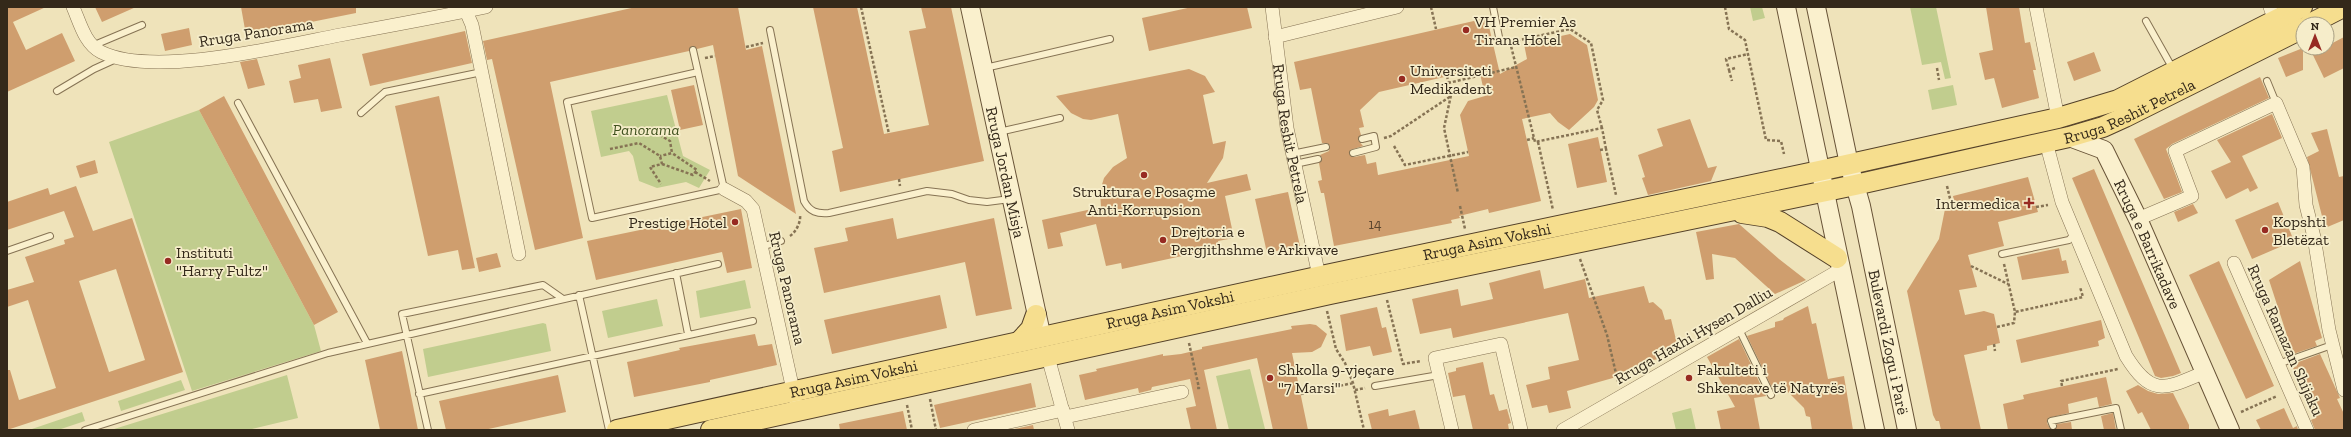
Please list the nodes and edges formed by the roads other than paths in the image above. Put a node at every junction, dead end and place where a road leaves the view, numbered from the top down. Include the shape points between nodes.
1 (73, 7) edge
2 (486, 7) edge
3 (970, 7) edge
4 (1272, 7) edge
5 (1397, 7) edge
6 (1493, 7) edge
7 (1786, 7) edge
8 (1816, 7) edge
9 (2036, 7) edge
10 (2302, 7) edge
11 (2343, 7) edge
12 (466, 11) junction
13 (2272, 14) edge
14 (2326, 16) edge
15 (2146, 21) dead end
16 (142, 25) dead end
17 (770, 30) dead end
18 (2295, 32) edge
19 (1275, 37) junction
20 (1499, 37) dead end
21 (1110, 39) dead end
22 (92, 46) junction
23 (693, 50) dead end
24 (118, 58) junction
25 (984, 68) junction
26 (482, 72) junction
27 (698, 72) junction
28 (2174, 72) junction
29 (2267, 81) dead end
30 (57, 90) dead end
31 (238, 103) dead end
32 (2276, 103) junction
33 (360, 113) dead end
34 (1060, 118) dead end
35 (2058, 118) junction
36 (997, 133) junction
37 (2069, 137) junction
38 (1362, 139) dead end
39 (2046, 142) junction
40 (1326, 147) dead end
41 (1353, 153) dead end
42 (1293, 159) junction
43 (1318, 159) dead end
44 (1849, 164) junction
45 (1819, 171) junction
46 (1855, 185) junction
47 (724, 189) junction
48 (1823, 192) junction
49 (1012, 199) junction
50 (1728, 211) junction
51 (2138, 219) junction
52 (2075, 232) junction
53 (50, 236) dead end
54 (781, 242) road end
55 (761, 247) junction
56 (7, 251) edge
57 (520, 254) dead end
58 (2002, 254) road end
59 (2234, 263) dead end
60 (718, 264) dead end
61 (1839, 264) junction
62 (676, 273) junction
63 (1319, 276) junction
64 (579, 295) junction
65 (563, 299) junction
66 (1036, 315) junction
67 (753, 321) dead end
68 (1738, 327) junction
69 (688, 334) junction
70 (406, 335) junction
71 (1042, 337) junction
72 (1020, 342) junction
73 (368, 343) junction
74 (2332, 345) junction
75 (592, 355) junction
76 (1048, 357) junction
77 (2278, 364) junction
78 (2205, 372) junction
79 (1439, 375) junction
80 (1375, 386) dead end
81 (2344, 390) edge
82 (793, 391) junction
83 (1182, 392) road end
84 (419, 394) junction
85 (1771, 395) dead end
86 (798, 411) junction
87 (1064, 413) junction
88 (2228, 424) edge
89 (2053, 426) dead end
90 (85, 430) edge
91 (428, 430) edge
92 (609, 430) edge
93 (617, 430) edge
94 (711, 430) edge
95 (974, 430) edge
96 (1068, 430) edge
97 (1452, 430) edge
98 (1521, 430) edge
99 (1563, 430) edge
100 (1875, 430) edge
101 (1907, 430) edge
102 (2121, 430) edge
103 (2307, 430) edge

1 - 22 street
2 - 12 street, Rruga Panorama
3 - 25 main road, Rruga Jordan Misja
4 - 19 street, Rruga Reshit Petrela
5 - 19 street
6 - 20 lane
7 - 45 main road, Bulevardi Zogu i Parë
8 - 44 main road, Bulevardi Zogu i Parë
9 - 35 street
10 - 13 main road, Rruga Reshit Petrela
11 - 14 main road
12 - 24 street, Rruga Panorama via 241,54 165,62
12 - 26 street via 472,25
13 - 28 main road, Rruga Reshit Petrela
15 - 28 lane
16 - 22 lane
17 - 49 lane via 807,208 820,214 927,191 946,192 987,202
18 - 37 main road, Rruga Reshit Petrela via 2125,117 2103,127
19 - 42 street, Rruga Reshit Petrela
21 - 25 lane
22 - 24 street
23 - 27 lane
24 - 30 lane, Rruga Panorama
25 - 36 main road, Rruga Jordan Misja
26 - 33 lane via 385,92
26 - 57 street
27 - 47 lane
27 - 47 lane via 567,102 592,218
28 - 35 main road, Rruga Reshit Petrela via 2118,100
29 - 32 lane
31 - 73 lane
32 - 51 street via 2175,152 2192,196
32 - 74 street, Rruga Ramazan Shijaku via 2303,167 2306,205 2314,237
34 - 36 lane
35 - 37 main road
35 - 44 main road, Rruga Reshit Petrela
36 - 49 main road, Rruga Jordan Misja
37 - 39 main road, Rruga Reshit Petrela
37 - 51 main road, Rruga e Barrikadave via 2104,150
38 - 41 lane via 1374,136 1376,147
39 - 46 main road, Rruga Reshit Petrela
39 - 52 street via 2062,202
40 - 42 lane
42 - 43 lane
42 - 63 street, Rruga Reshit Petrela
44 - 45 main road, Rruga Asim Vokshi
44 - 46 main road, Bulevardi Zogu i Parë
45 - 48 main road, Bulevardi Zogu i Parë
45 - 63 main road, Rruga Asim Vokshi
46 - 48 main road, Rruga Reshit Petrela
46 - 101 main road, Bulevardi Zogu i Parë
47 - 55 street, Rruga Panorama via 750,204
48 - 50 main road, Rruga Asim Vokshi
48 - 61 main road, Bulevardi Zogu i Parë
49 - 66 main road, Rruga Jordan Misja
50 - 61 main road via 1768,217 1780,222
50 - 76 main road, Rruga Asim Vokshi
51 - 78 main road, Rruga e Barrikadave
52 - 58 lane via 2069,240
52 - 78 street via 2126,356 2137,374 2149,384 2159,387 2172,386
53 - 56 lane
54 - 55 lane
55 - 82 street, Rruga Panorama
59 - 77 street, Rruga Ramazan Shijaku
60 - 62 lane
61 - 68 street, Rruga Haxhi Hysen Dalliu
61 - 100 main road, Bulevardi Zogu i Parë
62 - 64 lane
62 - 69 lane
63 - 71 main road, Rruga Asim Vokshi
64 - 65 lane
64 - 75 lane
65 - 70 lane
65 - 70 lane via 542,285 402,314
66 - 71 main road, Rruga Jordan Misja
66 - 72 main road via 1031,329
67 - 69 lane
68 - 85 lane
68 - 99 street, Rruga Haxhi Hysen Dalliu
69 - 75 lane
70 - 73 lane
70 - 84 lane
71 - 72 main road, Rruga Asim Vokshi
71 - 76 main road, Rruga Jordan Misja
72 - 82 main road, Rruga Asim Vokshi
73 - 90 lane via 328,353
74 - 77 lane
74 - 81 street, Rruga Ramazan Shijaku
75 - 84 lane
75 - 92 lane
76 - 86 main road, Rruga Asim Vokshi
76 - 87 street
77 - 103 street, Rruga Ramazan Shijaku
78 - 88 main road, Rruga e Barrikadave
79 - 80 lane
79 - 97 street
79 - 98 street via 1435,358 1501,344
82 - 86 street, Rruga Panorama
82 - 93 main road, Rruga Asim Vokshi
83 - 87 street
84 - 91 lane
86 - 94 main road, Rruga Asim Vokshi
87 - 95 street
87 - 96 street
89 - 102 lane via 2051,421 2116,408

